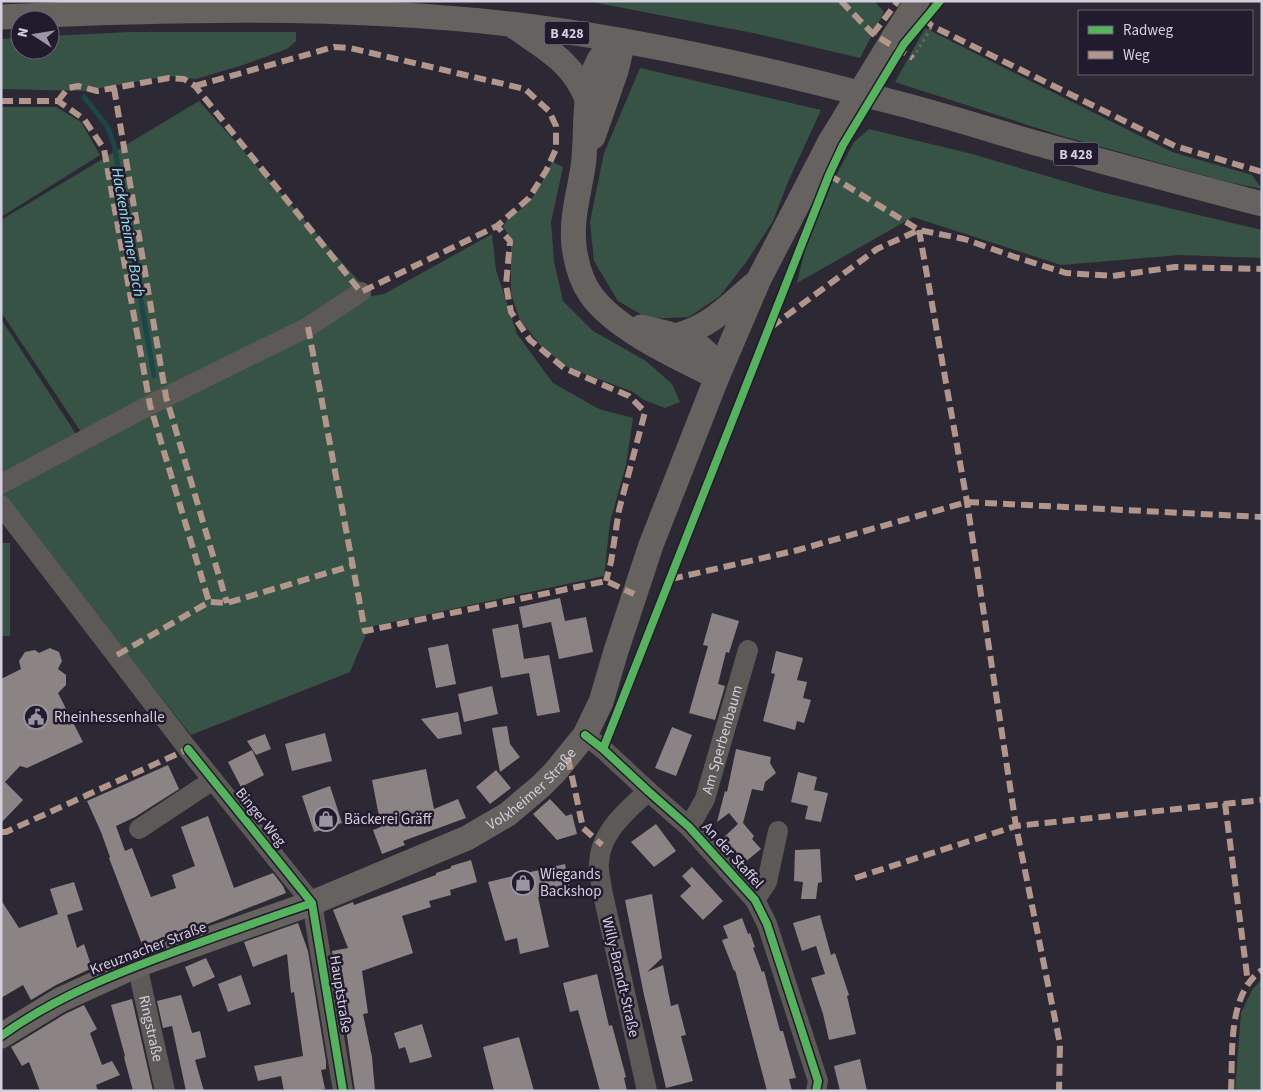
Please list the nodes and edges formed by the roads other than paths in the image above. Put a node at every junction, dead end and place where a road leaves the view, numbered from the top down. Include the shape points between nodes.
1 (917, 1) edge
2 (1, 16) edge
3 (511, 24) junction
4 (623, 41) junction
5 (587, 100) junction
6 (583, 165) junction
7 (1262, 204) edge
8 (759, 279) junction
9 (361, 292) dead end
10 (618, 321) junction
11 (675, 336) junction
12 (717, 377) junction
13 (1, 484) edge
14 (1, 505) edge
15 (748, 650) dead end
16 (585, 735) junction
17 (214, 780) junction
18 (648, 791) junction
19 (689, 827) junction
20 (139, 829) dead end
21 (778, 831) dead end
22 (755, 900) junction
23 (312, 902) junction
24 (137, 965) junction
25 (1, 1036) edge
26 (165, 1091) edge
27 (343, 1091) edge
28 (647, 1091) edge
29 (816, 1091) edge

1 - 8 main road, Volxheimer Straße, bridge via 830,142
2 - 3 main road, B 428 via 246,10 412,15
3 - 4 main road, B 428
3 - 5 main road via 564,63 578,78
4 - 5 main road via 605,52 597,63
4 - 6 main road
4 - 7 main road, B 428 via 882,99
5 - 6 main road
6 - 10 main road via 573,233 577,261 589,292
8 - 11 main road via 715,319
8 - 12 main road, Volxheimer Straße
9 - 13 street via 308,327
10 - 11 main road
10 - 12 main road via 667,353
11 - 12 main road via 705,351 713,361
12 - 16 main road, Volxheimer Straße via 652,545 606,690
14 - 17 street, Binger Weg
15 - 19 street, Am Sperbenbaum via 705,799
16 - 18 street, An der Staffel
16 - 23 main road, Volxheimer Straße via 542,786 488,827 446,848
17 - 20 street
17 - 23 street, Binger Weg
18 - 19 street, An der Staffel
18 - 28 street, Willy-Brandt-Straße via 614,824 602,846 599,863 602,890
19 - 22 street, An der Staffel
21 - 22 street, An der Staffel via 767,882
22 - 29 street, An der Staffel via 767,924 818,1080
23 - 24 main road, Kreuznacher Straße
23 - 27 street, Hauptstraße
24 - 25 main road, Kreuznacher Straße via 60,1000
24 - 26 street, Ringstraße

